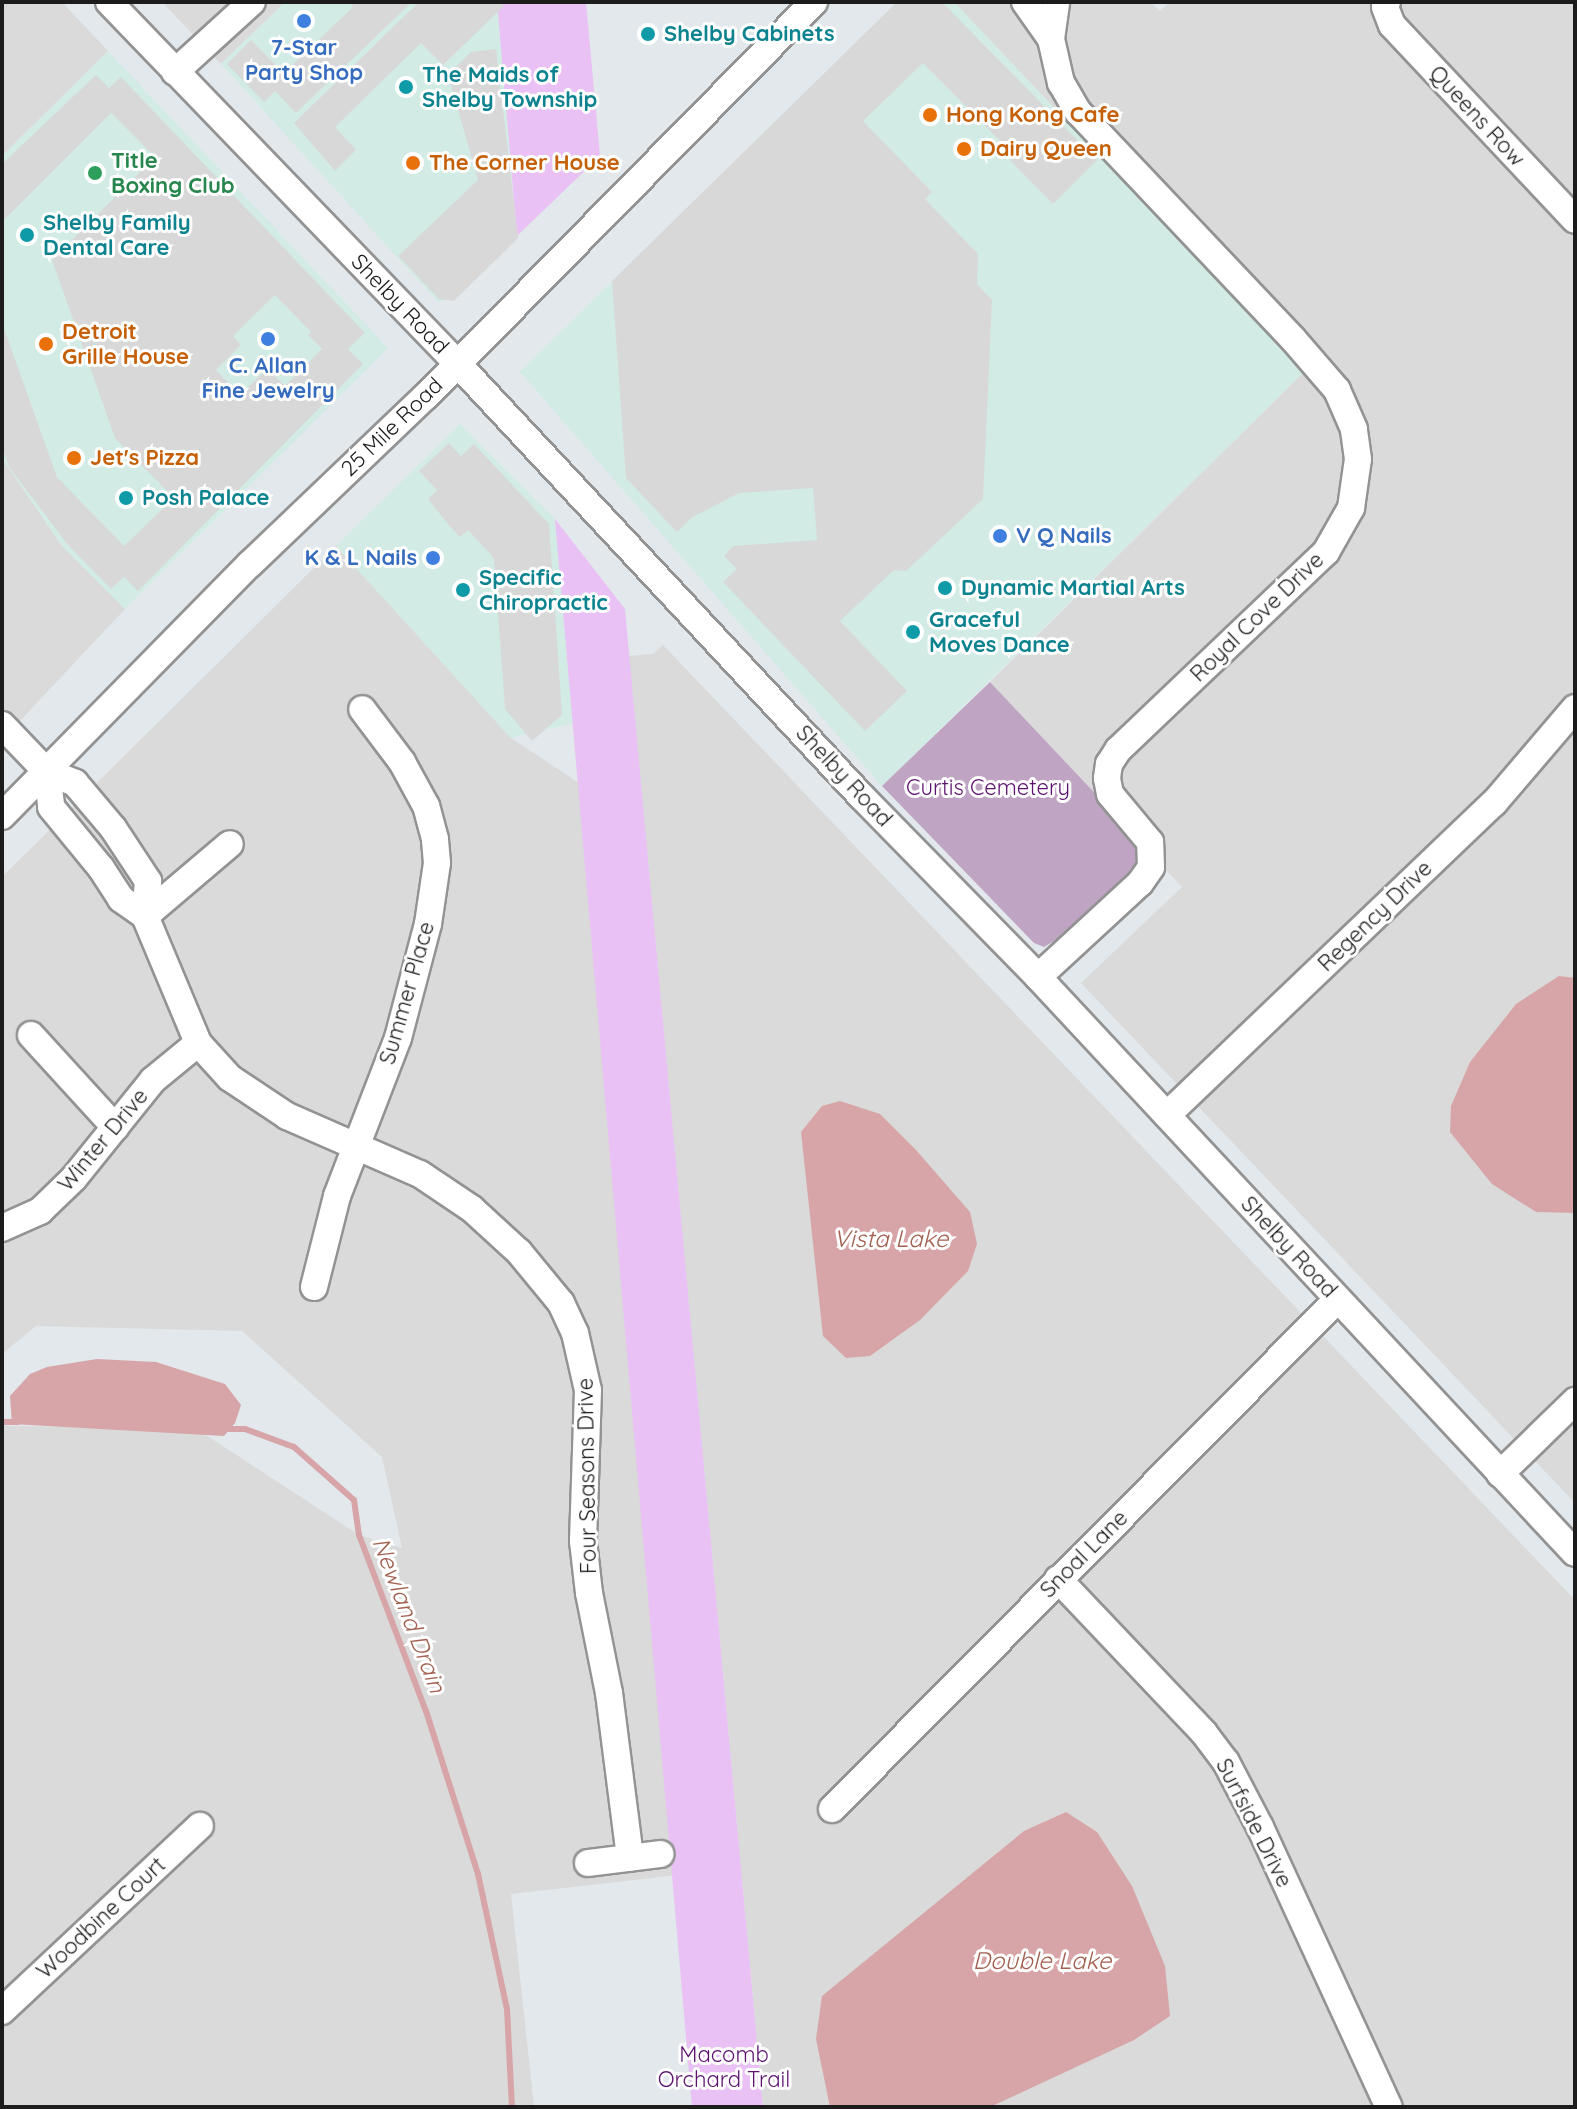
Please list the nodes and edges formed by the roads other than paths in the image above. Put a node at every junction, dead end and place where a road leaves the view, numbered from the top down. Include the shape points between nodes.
1 (109, 2) edge
2 (252, 2) edge
3 (814, 2) edge
4 (1025, 2) edge
5 (1056, 2) edge
6 (1386, 5) edge
7 (1051, 39) junction
8 (175, 72) junction
9 (1575, 220) edge
10 (457, 363) junction
11 (362, 709) dead end
12 (1574, 711) edge
13 (2, 725) edge
14 (47, 772) junction
15 (2, 816) edge
16 (230, 844) dead end
17 (145, 916) junction
18 (1038, 977) junction
19 (31, 1035) dead end
20 (198, 1043) junction
21 (1167, 1115) junction
22 (115, 1127) junction
23 (356, 1145) junction
24 (2, 1228) edge
25 (314, 1287) dead end
26 (1337, 1300) junction
27 (1575, 1401) edge
28 (1500, 1474) junction
29 (1575, 1553) edge
30 (1058, 1579) junction
31 (832, 1809) dead end
32 (200, 1826) dead end
33 (660, 1854) dead end
34 (630, 1858) junction
35 (588, 1863) dead end
36 (2, 2011) edge
37 (1378, 2104) edge

1 - 8 street, Shelby Road
2 - 8 street
3 - 10 street, 25 Mile Road
4 - 7 street, Royal Cove Drive
5 - 7 street, Royal Cove Drive
6 - 9 street, Queens Row via 1392,25
7 - 18 street, Royal Cove Drive via 1061,83 1078,112 1337,390 1354,429 1358,459 1351,508 1326,552 1109,764 1110,794 1150,842 1151,867
8 - 10 street, Shelby Road
10 - 14 street, 25 Mile Road
10 - 18 street, Shelby Road via 862,797
11 - 23 street, Summer Place via 402,762 426,806 437,863 428,924 398,1038
12 - 21 street, Regency Drive via 1494,803
13 - 14 street, Four Seasons Drive
14 - 15 street, 25 Mile Road
14 - 17 street, Four Seasons Drive via 75,783 113,828 148,881
16 - 17 street
17 - 20 street, Four Seasons Drive
18 - 21 street, Shelby Road
19 - 22 street
20 - 22 street, Winter Drive via 153,1080
20 - 23 street, Four Seasons Drive via 257,1099
21 - 26 street, Shelby Road
22 - 24 street, Winter Drive via 40,1211
23 - 25 street, Summer Place via 325,1234
23 - 34 street, Four Seasons Drive via 420,1174 472,1209 528,1262 561,1303 575,1333 588,1390 583,1541
26 - 28 street, Shelby Road
26 - 30 street, Snoal Lane
27 - 28 street
28 - 29 street, Shelby Road
30 - 31 street, Snoal Lane
30 - 37 street, Surfside Drive via 1226,1762 1260,1827
32 - 36 street, Woodbine Court
33 - 34 street
34 - 35 street

